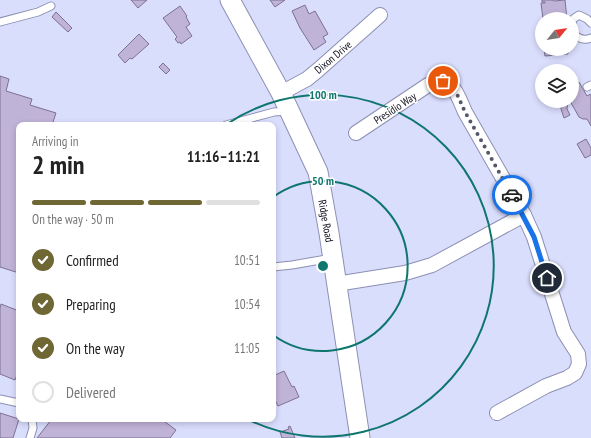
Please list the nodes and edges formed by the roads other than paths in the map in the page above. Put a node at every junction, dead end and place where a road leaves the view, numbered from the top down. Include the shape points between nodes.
1 (230, 0) edge
2 (51, 6) dead end
3 (380, 15) dead end
4 (579, 15) edge
5 (0, 22) edge
6 (591, 23) edge
7 (579, 38) edge
8 (591, 38) edge
9 (281, 93) junction
10 (290, 111) junction
11 (237, 122) edge
12 (356, 133) dead end
13 (524, 215) junction
14 (332, 258) junction
15 (276, 268) edge
16 (336, 284) junction
17 (0, 399) edge
18 (16, 402) edge
19 (497, 413) dead end
20 (32, 422) edge
21 (30, 438) edge
22 (360, 438) edge

1 - 9 street, Ridge Road
2 - 5 lane
3 - 9 street, Dixon Drive via 312,75
4 - 6 lane
7 - 8 lane via 586,40
9 - 10 street, Ridge Road
10 - 11 lane via 274,112
10 - 14 street, Ridge Road via 318,172
12 - 13 street, Presidio Way via 428,85 443,81 451,85 457,94
13 - 16 street via 432,265 406,273
13 - 19 street, Presidio Way via 534,237 564,332 578,354 579,364 575,373 567,378 546,386
14 - 15 lane
14 - 16 street, Ridge Road
16 - 22 street, Ridge Road
17 - 18 lane
20 - 21 lane

